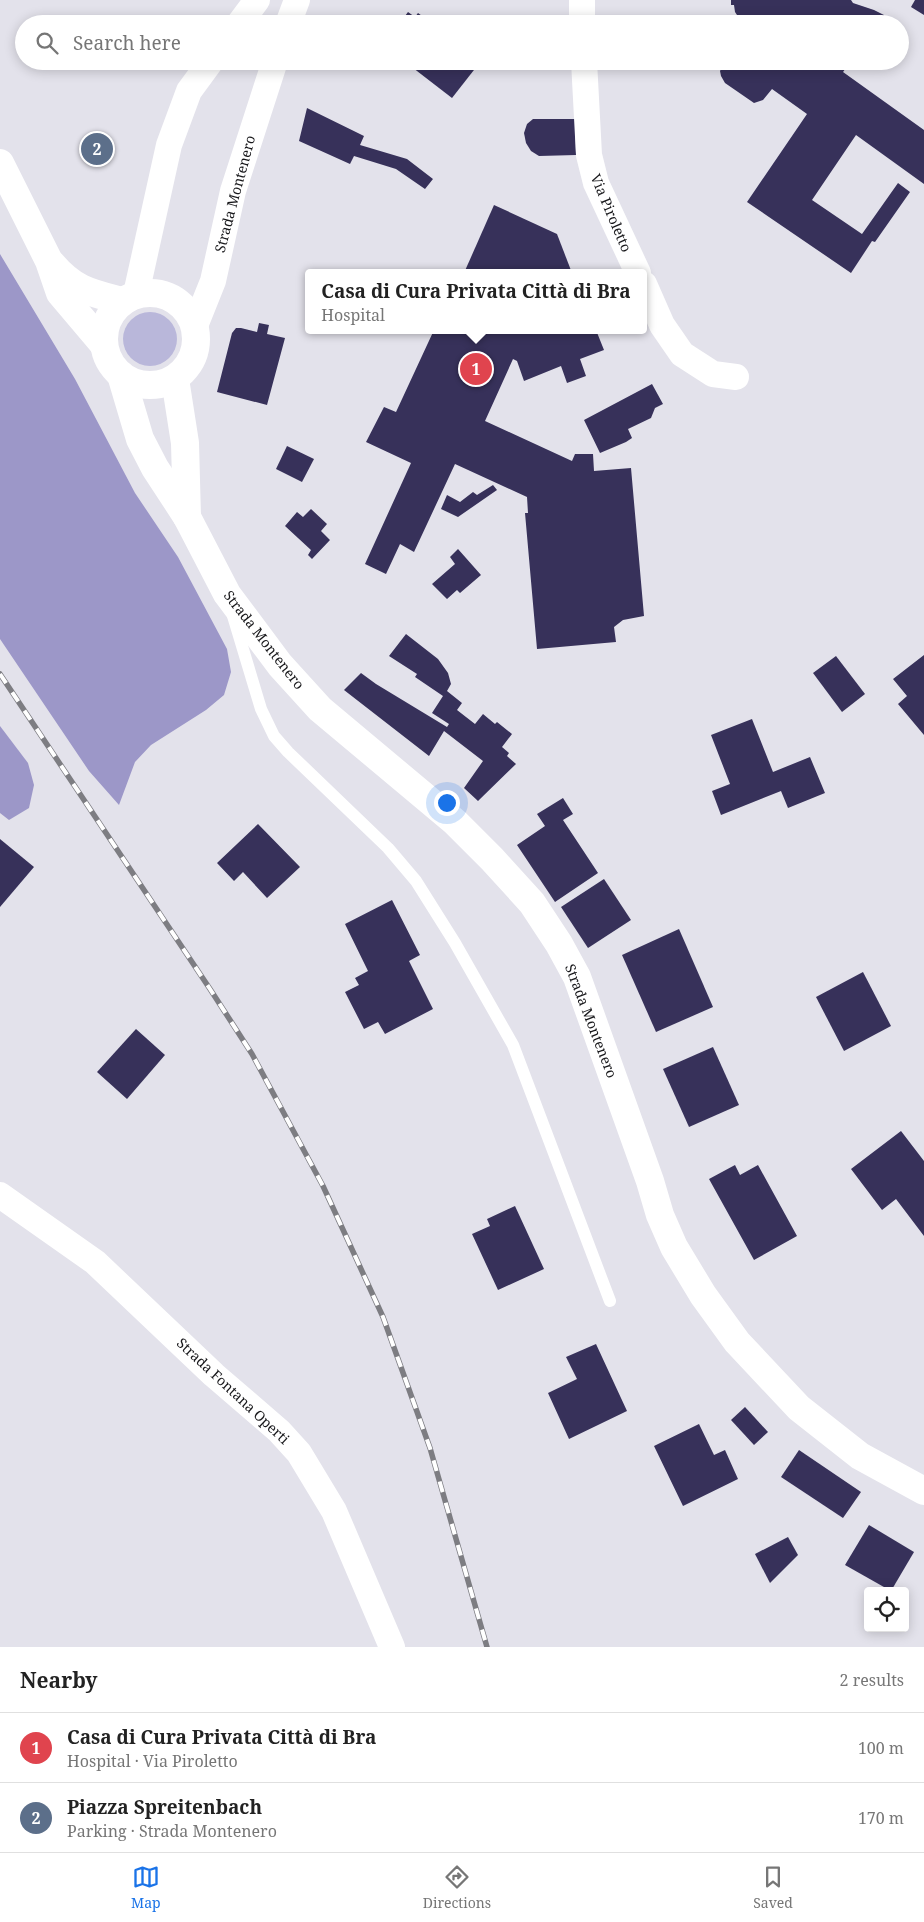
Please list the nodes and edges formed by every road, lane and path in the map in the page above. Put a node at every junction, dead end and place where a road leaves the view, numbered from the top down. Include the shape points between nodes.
1 (257, 0) edge
2 (296, 0) edge
3 (582, 0) edge
4 (246, 15) edge
5 (291, 15) edge
6 (582, 15) edge
7 (204, 70) edge
8 (273, 70) edge
9 (584, 70) edge
10 (0, 163) edge
11 (49, 261) junction
12 (636, 269) edge
13 (647, 291) edge
14 (129, 298) junction
15 (195, 326) junction
16 (104, 345) junction
17 (121, 375) junction
18 (175, 378) junction
19 (736, 378) dead end
20 (187, 517) junction
21 (227, 594) junction
22 (0, 1195) edge
23 (610, 1301) dead end
24 (924, 1491) edge
25 (392, 1647) edge

1 - 4 street
2 - 5 street
3 - 6 street
7 - 14 street via 189,91 169,145
8 - 15 street, Strada Montenero via 233,191 213,281
9 - 12 street, Via Piroletto via 589,155 596,183
10 - 11 main road
11 - 14 main road via 63,277 87,292
11 - 16 main road via 60,293
13 - 19 street via 662,325 682,354 713,374
14 - 15 main road via 151,292 166,294 189,312
14 - 16 main road via 113,310 107,320
15 - 18 main road via 194,356
16 - 17 main road via 112,366
17 - 18 main road via 147,385 162,384
17 - 20 main road, Strada Montenero via 140,439
18 - 20 main road, Strada Montenero via 185,443
20 - 21 main road, Strada Montenero
21 - 23 lane via 261,709 274,736 388,848 416,881 513,1045
21 - 24 main road, Strada Montenero via 280,665 320,709 455,822 532,903 577,977 674,1247 737,1342 799,1408 860,1456
22 - 25 street, Strada Fontana Operti via 95,1262 299,1453 334,1512

